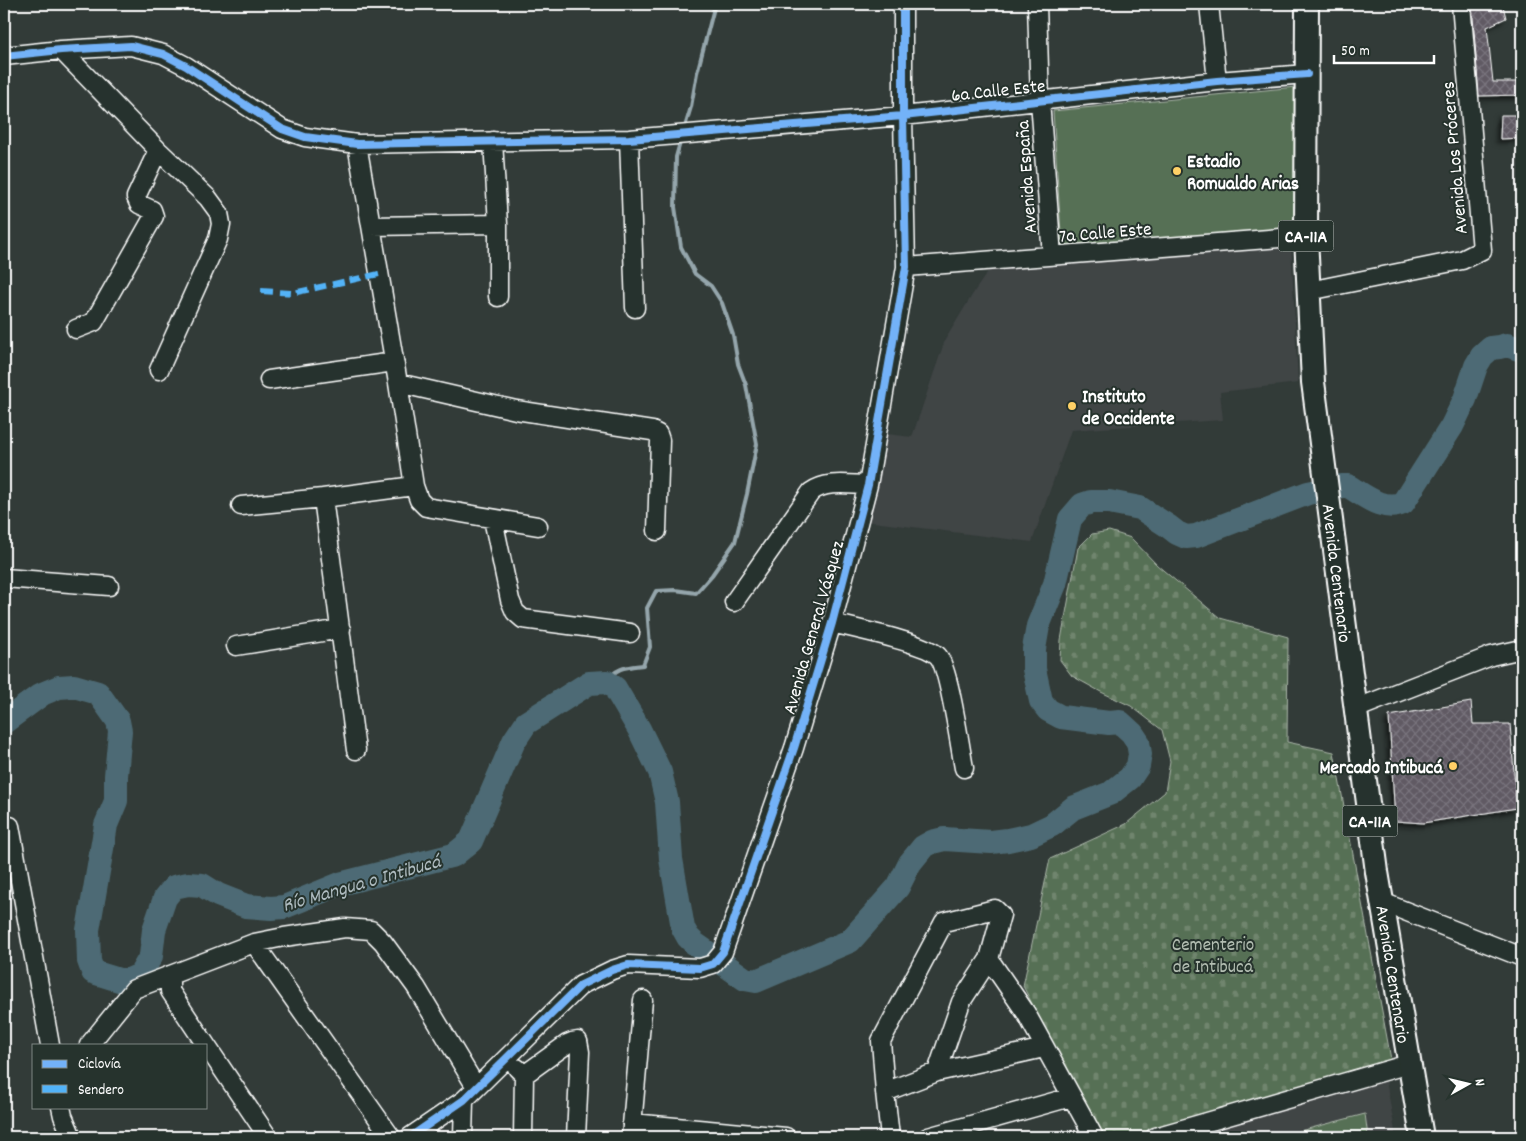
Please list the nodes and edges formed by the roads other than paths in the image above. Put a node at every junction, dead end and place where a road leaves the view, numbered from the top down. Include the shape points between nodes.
1 (903, 4) edge
2 (1038, 4) edge
3 (1209, 4) edge
4 (1307, 4) edge
5 (1460, 4) edge
6 (61, 50) junction
7 (4, 56) edge
8 (1307, 74) junction
9 (1217, 81) junction
10 (1040, 101) junction
11 (903, 116) junction
12 (629, 139) junction
13 (492, 142) junction
14 (357, 144) junction
15 (158, 150) junction
16 (498, 224) junction
17 (371, 226) junction
18 (1306, 236) junction
19 (1052, 256) junction
20 (906, 267) junction
21 (1309, 291) junction
22 (498, 297) dead end
23 (635, 308) dead end
24 (76, 329) dead end
25 (394, 362) junction
26 (159, 370) dead end
27 (269, 380) dead end
28 (398, 383) junction
29 (868, 485) junction
30 (414, 486) junction
31 (323, 498) junction
32 (240, 506) dead end
33 (493, 519) junction
34 (538, 526) dead end
35 (657, 531) dead end
36 (4, 578) edge
37 (110, 586) dead end
38 (734, 602) dead end
39 (832, 623) junction
40 (341, 629) junction
41 (630, 633) dead end
42 (236, 646) dead end
43 (1522, 649) edge
44 (1355, 709) junction
45 (356, 750) dead end
46 (964, 768) dead end
47 (10, 826) dead end
48 (1382, 902) junction
49 (254, 943) junction
50 (1522, 957) edge
51 (988, 959) junction
52 (170, 975) junction
53 (643, 1000) dead end
54 (50, 1044) edge
55 (90, 1044) edge
56 (205, 1044) edge
57 (208, 1048) edge
58 (1044, 1048) junction
59 (506, 1058) junction
60 (1409, 1064) junction
61 (937, 1072) junction
62 (524, 1075) junction
63 (885, 1092) junction
64 (470, 1093) junction
65 (1072, 1097) junction
66 (61, 1108) edge
67 (632, 1130) edge
68 (1202, 1131) edge
69 (72, 1137) edge
70 (268, 1137) edge
71 (391, 1137) edge
72 (411, 1137) edge
73 (463, 1137) edge
74 (523, 1137) edge
75 (576, 1137) edge
76 (786, 1137) edge
77 (890, 1137) edge
78 (928, 1137) edge
79 (1094, 1137) edge
80 (1155, 1137) edge
81 (1422, 1137) edge

1 - 11 street, Avenida General Vásquez
2 - 10 street, Avenida España
3 - 9 street
4 - 8 main road, Avenida Centenario / CA-11A
5 - 21 street, Avenida Los Próceres via 1482,250 1462,260
6 - 7 street, 6a Calle Este
6 - 14 street, 6a Calle Este via 131,46 163,54 282,128 305,137
6 - 15 street
8 - 9 street, 6a Calle Este
8 - 18 main road, Avenida Centenario / CA-11A
9 - 10 street, 6a Calle Este
10 - 11 street, 6a Calle Este
10 - 19 street, Avenida España
11 - 12 street, 6a Calle Este
11 - 20 street, Avenida General Vásquez
12 - 13 street, 6a Calle Este
12 - 23 street
13 - 14 street, 6a Calle Este
13 - 16 street
14 - 17 street
15 - 24 street via 136,197 139,204 152,210 154,216 94,322
15 - 26 street via 208,198 219,213 221,224 218,239
16 - 17 street
16 - 22 street
17 - 25 street
18 - 19 street, 7a Calle Este
18 - 21 main road, Avenida Centenario / CA-11A
19 - 20 street, 7a Calle Este
20 - 29 street, Avenida General Vásquez
21 - 44 main road, Avenida Centenario / CA-11A via 1313,382
25 - 27 street
25 - 28 street
28 - 30 street
28 - 35 street via 516,410 658,434
29 - 38 street via 831,484 818,486 811,492
29 - 39 street, Avenida General Vásquez
30 - 31 street
30 - 33 street via 419,500 426,507
31 - 32 street
31 - 40 street
33 - 34 street
33 - 41 street via 515,612 524,619
36 - 37 street
39 - 46 street via 914,644 938,655 946,674
39 - 59 street, Avenida General Vásquez via 794,748 718,958 700,968 628,965 612,970 581,985
40 - 42 street
40 - 45 street
43 - 44 street via 1491,656
44 - 48 main road, Avenida Centenario / CA-11A
47 - 54 street
48 - 50 street
48 - 60 main road, Avenida Centenario / CA-11A
49 - 52 street
49 - 64 street via 345,928 371,930 416,987
49 - 71 street
51 - 58 street via 1026,1013
51 - 61 street via 962,1002
51 - 63 street via 1000,915 998,911 995,909 944,922 881,1041
52 - 55 street via 134,989
52 - 56 street via 170,991
53 - 67 street
57 - 70 street
58 - 61 street
58 - 65 street
59 - 62 street
59 - 64 street, Avenida General Vásquez
60 - 68 street
60 - 81 main road, Avenida Centenario / CA-11A
61 - 63 street
62 - 74 street
62 - 75 street via 567,1044 578,1041
63 - 77 street
64 - 72 street, Avenida General Vásquez
64 - 73 street
65 - 78 street
65 - 79 street
66 - 69 street
67 - 76 street
68 - 80 street

